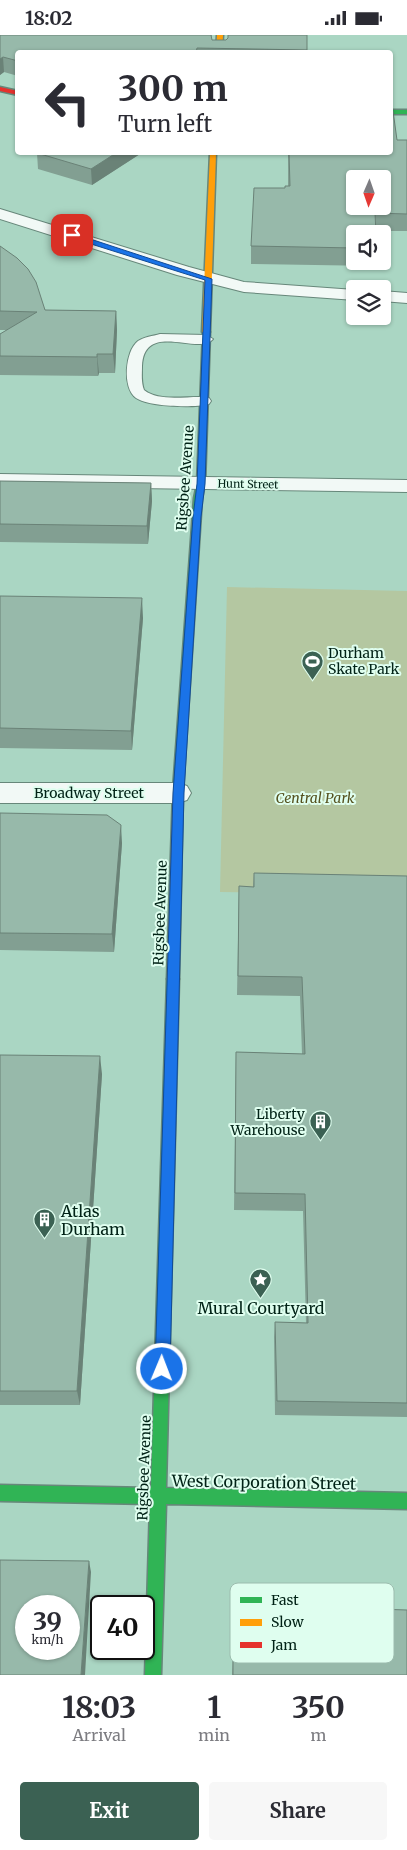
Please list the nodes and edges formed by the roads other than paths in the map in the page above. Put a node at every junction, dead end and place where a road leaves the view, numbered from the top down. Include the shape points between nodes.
1 (0, 89) edge
2 (15, 92) edge
3 (393, 111) edge
4 (407, 112) edge
5 (213, 155) edge
6 (0, 214) edge
7 (208, 279) junction
8 (346, 295) edge
9 (391, 297) edge
10 (407, 298) edge
11 (206, 339) junction
12 (204, 401) junction
13 (0, 481) edge
14 (201, 484) junction
15 (407, 486) edge
16 (0, 793) edge
17 (178, 793) junction
18 (0, 1493) edge
19 (158, 1496) junction
20 (407, 1501) edge
21 (153, 1675) edge

1 - 2 street
3 - 4 street
5 - 7 street, Rigsbee Avenue
6 - 7 street
7 - 8 street via 261,290
7 - 11 street, Rigsbee Avenue
9 - 10 street
11 - 12 street, Rigsbee Avenue
11 - 12 lane via 164,338 145,342 136,357 136,388 146,397
12 - 14 street, Rigsbee Avenue
13 - 14 street, Hunt Street
14 - 15 street, Hunt Street
14 - 17 street, Rigsbee Avenue
16 - 17 street, Broadway Street
17 - 19 street, Rigsbee Avenue
18 - 19 street, West Corporation Street
19 - 20 street, West Corporation Street
19 - 21 street, Rigsbee Avenue

